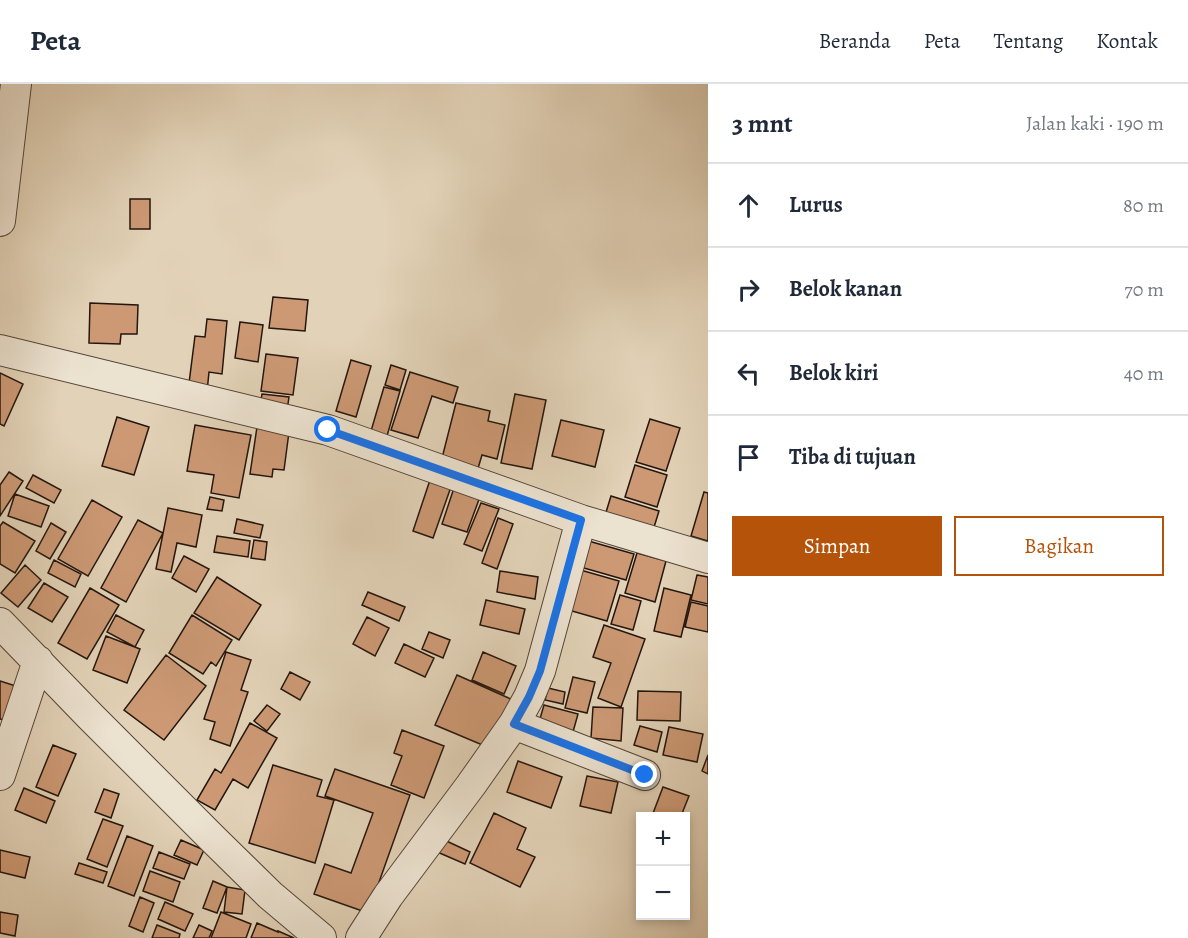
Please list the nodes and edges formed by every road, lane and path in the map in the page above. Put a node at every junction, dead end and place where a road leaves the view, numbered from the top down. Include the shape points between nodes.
1 (16, 84) edge
2 (0, 221) edge
3 (0, 350) edge
4 (581, 520) junction
5 (708, 558) edge
6 (0, 623) edge
7 (38, 661) junction
8 (514, 724) junction
9 (0, 775) edge
10 (645, 775) dead end
11 (321, 938) edge
12 (361, 938) edge

1 - 2 street
3 - 4 street via 328,430
4 - 5 street
4 - 8 street via 540,671
6 - 7 street
7 - 9 street
7 - 11 street via 270,895
8 - 10 street
8 - 12 street

